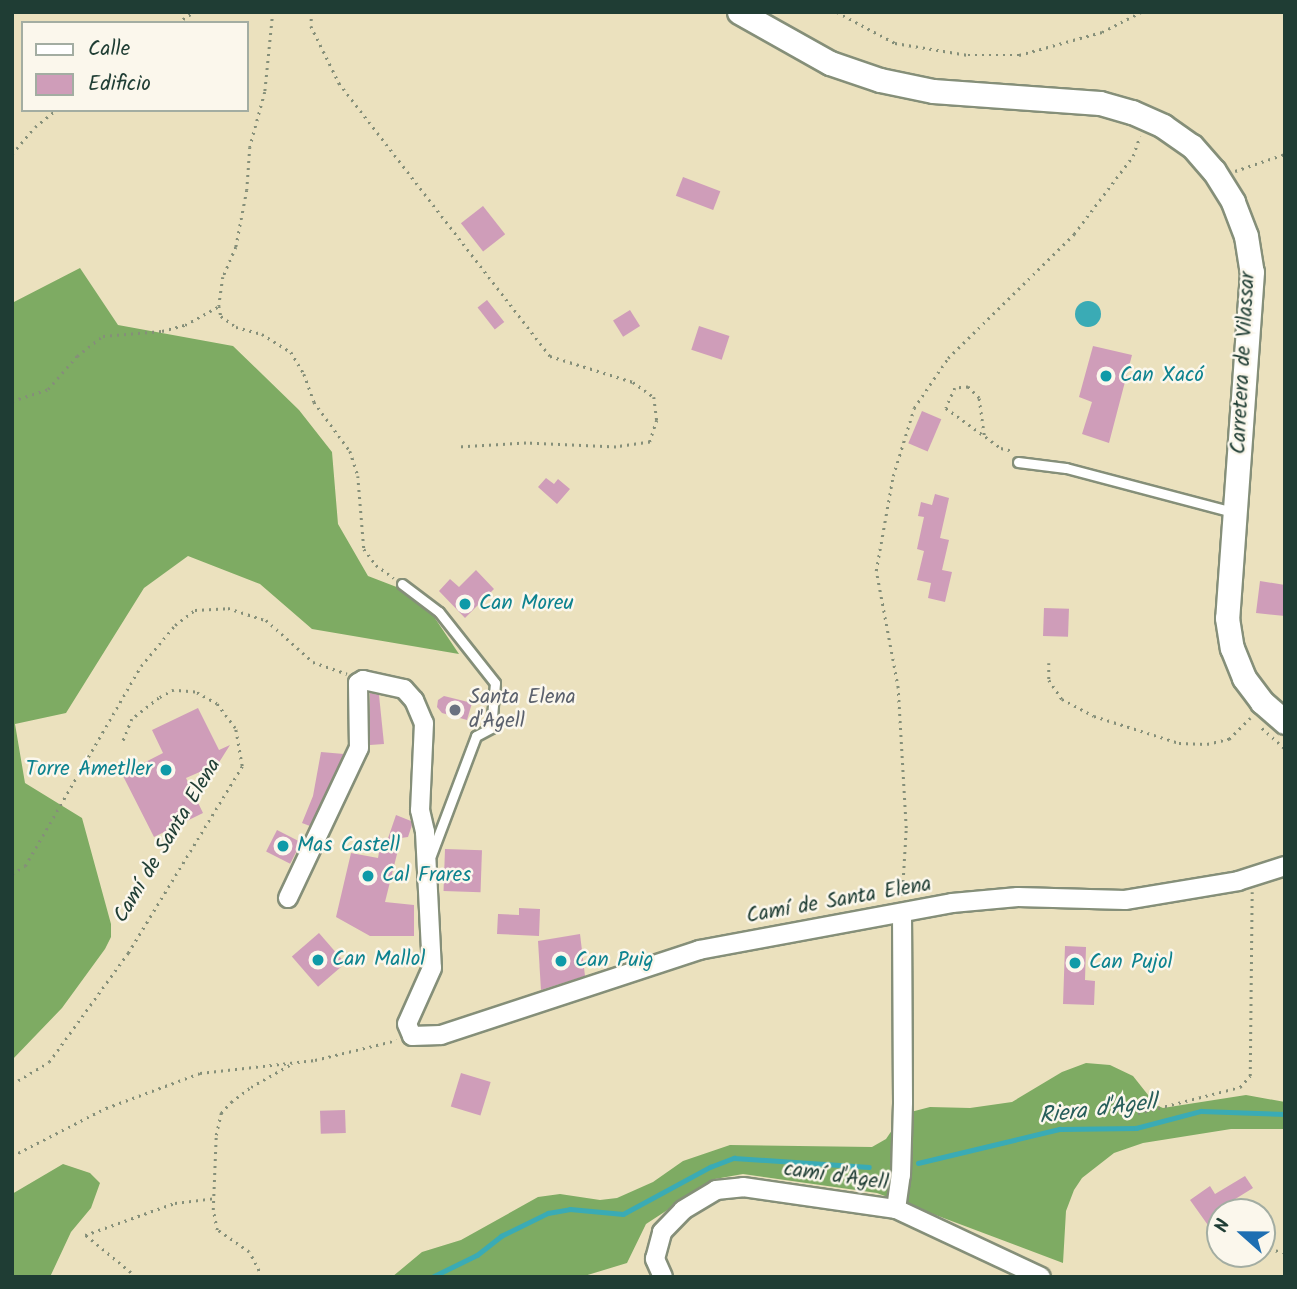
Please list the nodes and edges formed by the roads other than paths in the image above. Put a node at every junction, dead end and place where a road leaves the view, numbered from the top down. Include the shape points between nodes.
1 (738, 12) edge
2 (1018, 462) dead end
3 (1234, 512) junction
4 (402, 584) road end
5 (1285, 722) edge
6 (1285, 866) edge
7 (427, 870) junction
8 (288, 898) dead end
9 (902, 913) junction
10 (896, 1209) junction
11 (663, 1277) edge
12 (1041, 1277) edge

1 - 3 street, Carretera de Vilassar via 830,63 880,80 933,90 1100,103 1146,119 1192,146 1218,177 1237,214 1252,272
2 - 3 lane via 1066,468
3 - 5 street, Carretera de Vilassar via 1227,618 1231,648 1244,678
4 - 7 lane via 439,612 495,683 491,728 476,736
6 - 9 street, Camí de Santa Elena via 1252,877 1125,900 1018,897
7 - 8 street via 420,810 424,723 404,689 363,680 358,683 359,748
7 - 9 street, Camí de Santa Elena via 432,968 407,1024 412,1036 441,1035 699,950
9 - 10 street, camí d'Agell via 903,1102
10 - 11 street, camí d'Agell via 743,1187 716,1190 683,1210 662,1232 655,1259
10 - 12 street

